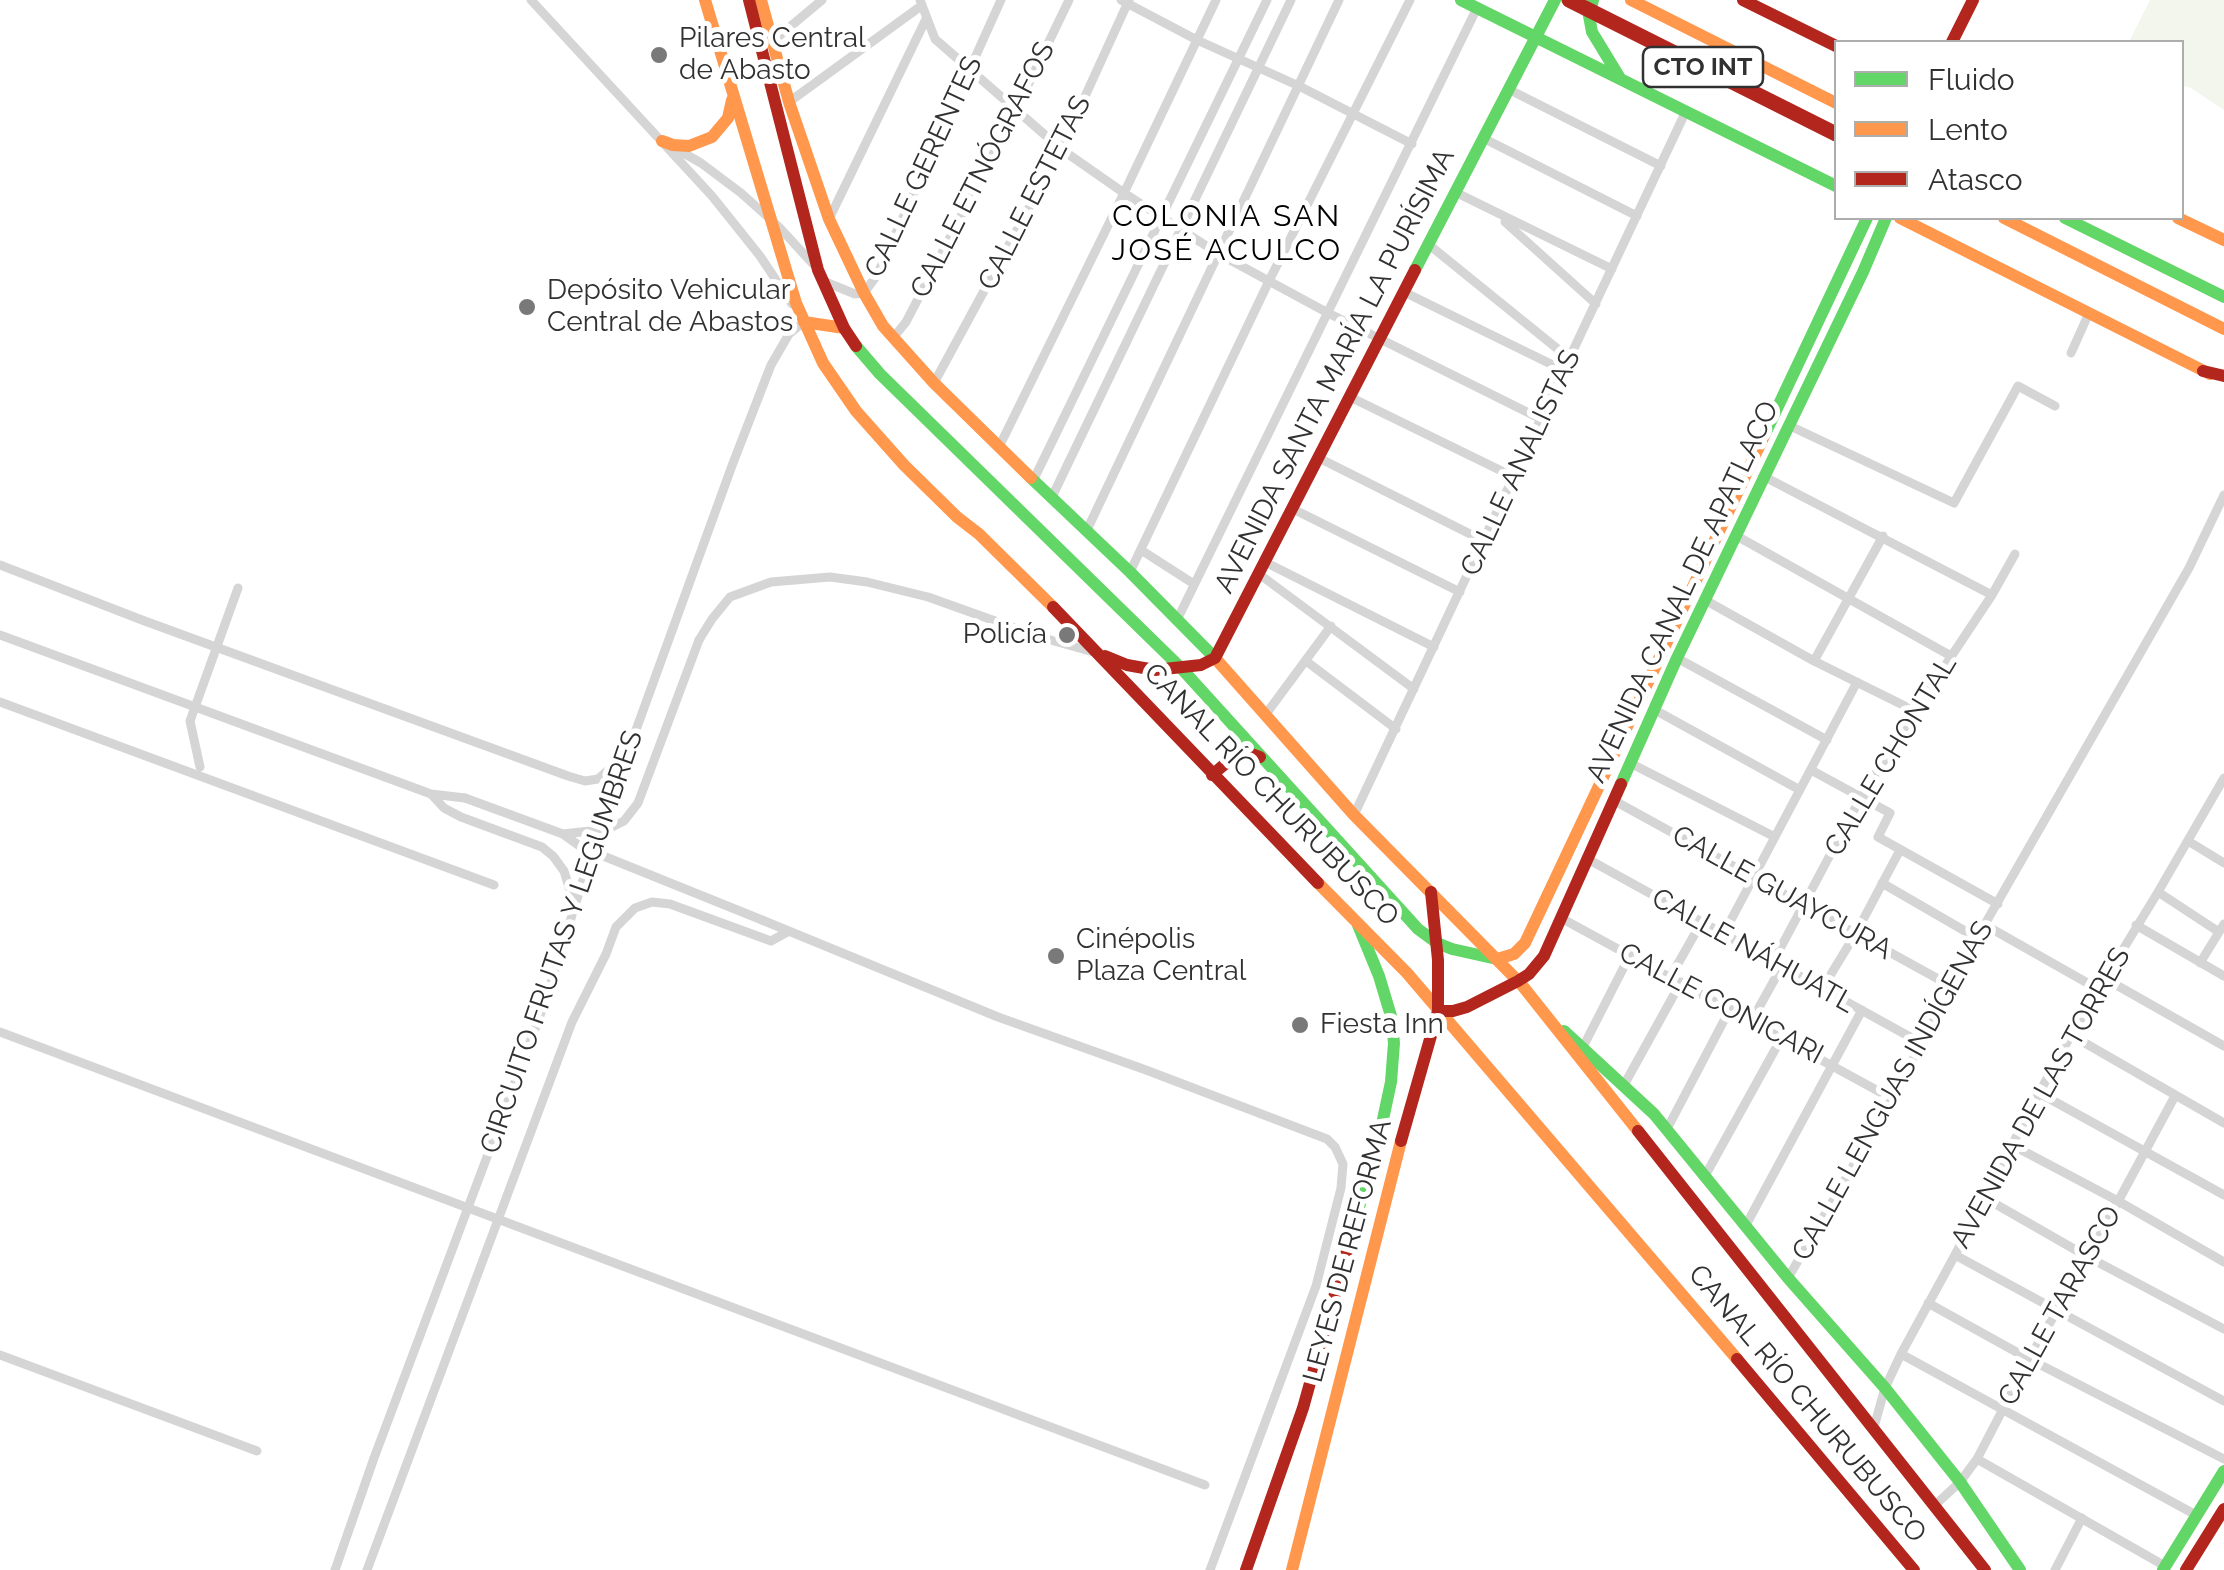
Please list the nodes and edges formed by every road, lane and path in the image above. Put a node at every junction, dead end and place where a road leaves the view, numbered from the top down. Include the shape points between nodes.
1 (531, 0) edge
2 (705, 0) edge
3 (748, 0) edge
4 (761, 0) edge
5 (822, 0) edge
6 (1001, 0) edge
7 (1069, 0) edge
8 (1216, 0) edge
9 (1266, 0) edge
10 (1291, 0) edge
11 (1339, 0) edge
12 (1410, 0) edge
13 (1461, 0) edge
14 (1555, 0) edge
15 (1569, 0) edge
16 (1593, 0) edge
17 (1630, 0) edge
18 (1743, 0) edge
19 (1973, 0) edge
20 (1126, 1) edge
21 (921, 3) edge
22 (1478, 8) junction
23 (926, 19) junction
24 (1536, 38) junction
25 (1198, 40) junction
26 (1953, 40) edge
27 (772, 41) junction
28 (1834, 45) edge
29 (1238, 59) junction
30 (1259, 69) junction
31 (968, 70) junction
32 (1620, 78) junction
33 (1300, 86) junction
34 (1508, 89) junction
35 (732, 94) junction
36 (789, 102) junction
37 (1834, 102) edge
38 (1016, 110) junction
39 (1686, 111) junction
40 (1352, 114) junction
41 (1834, 133) edge
42 (1483, 138) junction
43 (664, 142) junction
44 (1412, 144) junction
45 (1061, 148) junction
46 (1661, 166) junction
47 (1834, 185) edge
48 (1456, 192) junction
49 (1124, 193) junction
50 (1494, 213) junction
51 (1637, 216) junction
52 (1161, 217) junction
53 (770, 218) junction
54 (829, 220) junction
55 (1866, 220) edge
56 (1885, 220) edge
57 (1904, 220) edge
58 (2010, 220) edge
59 (2069, 220) edge
60 (2182, 220) edge
61 (1181, 230) junction
62 (2224, 240) edge
63 (1428, 244) junction
64 (1218, 254) junction
65 (1612, 269) junction
66 (820, 275) junction
67 (1269, 281) junction
68 (1404, 292) junction
69 (864, 294) junction
70 (2224, 297) edge
71 (1596, 304) junction
72 (1328, 313) junction
73 (2089, 313) junction
74 (804, 322) junction
75 (844, 328) junction
76 (2224, 329) edge
77 (893, 338) junction
78 (1380, 338) junction
79 (2070, 353) dead end
80 (1570, 359) junction
81 (1564, 370) junction
82 (2224, 379) edge
83 (934, 382) junction
84 (1350, 397) junction
85 (2055, 406) dead end
86 (1541, 419) junction
87 (1788, 425) junction
88 (999, 447) junction
89 (1319, 458) junction
90 (1764, 476) junction
91 (1514, 477) junction
92 (1034, 481) junction
93 (2224, 496) edge
94 (1051, 499) junction
95 (1293, 508) junction
96 (1086, 532) junction
97 (1734, 536) junction
98 (1883, 536) junction
99 (1484, 541) junction
100 (1140, 550) junction
101 (2016, 554) dead end
102 (0, 565) edge
103 (1262, 568) junction
104 (1130, 572) junction
105 (1194, 584) junction
106 (238, 588) dead end
107 (1460, 592) junction
108 (1992, 595) junction
109 (1847, 599) junction
110 (1705, 600) junction
111 (1177, 620) junction
112 (1332, 626) junction
113 (0, 635) edge
114 (1434, 647) junction
115 (1100, 654) junction
116 (1951, 656) junction
117 (1215, 658) junction
118 (1677, 658) junction
119 (1306, 660) junction
120 (1814, 661) junction
121 (1182, 669) junction
122 (1857, 682) junction
123 (1414, 689) junction
124 (0, 702) edge
125 (1655, 710) junction
126 (1915, 711) junction
127 (1266, 714) junction
128 (1396, 728) junction
129 (1827, 740) junction
130 (626, 754) junction
131 (1265, 760) junction
132 (1630, 763) junction
133 (1811, 770) junction
134 (200, 772) junction
135 (1212, 775) junction
136 (2224, 778) edge
137 (1800, 790) junction
138 (2220, 793) edge
139 (432, 794) junction
140 (1862, 797) junction
141 (1613, 800) junction
142 (1354, 815) junction
143 (1582, 820) junction
144 (1600, 830) junction
145 (562, 834) junction
146 (1775, 837) junction
147 (2188, 841) junction
148 (1900, 850) junction
149 (1586, 858) junction
150 (2224, 864) edge
151 (1753, 878) junction
152 (1882, 883) junction
153 (494, 885) dead end
154 (1432, 892) junction
155 (2158, 892) junction
156 (574, 904) junction
157 (1998, 904) junction
158 (1803, 905) junction
159 (1356, 918) junction
160 (1561, 918) junction
161 (1701, 923) junction
162 (1985, 925) junction
163 (2136, 925) junction
164 (2222, 928) edge
165 (790, 931) junction
166 (1856, 933) junction
167 (1723, 935) junction
168 (1977, 938) junction
169 (1438, 943) junction
170 (1630, 955) junction
171 (1498, 959) junction
172 (2200, 963) junction
173 (1777, 964) junction
174 (2224, 976) edge
175 (2104, 978) junction
176 (1676, 979) junction
177 (1518, 981) junction
178 (1951, 986) junction
179 (1822, 988) junction
180 (2098, 989) junction
181 (1730, 1009) junction
182 (1862, 1010) junction
183 (1438, 1011) junction
184 (1544, 1015) junction
185 (1752, 1020) junction
186 (0, 1032) edge
187 (2071, 1035) junction
188 (1782, 1036) junction
189 (1921, 1042) junction
190 (2224, 1046) edge
191 (1582, 1047) junction
192 (1834, 1066) junction
193 (1624, 1085) junction
194 (1880, 1092) dead end
195 (2039, 1093) junction
196 (2175, 1096) junction
197 (2224, 1123) edge
198 (1667, 1130) junction
199 (2012, 1145) junction
200 (2145, 1151) junction
201 (1706, 1176) junction
202 (2224, 1195) edge
203 (1985, 1198) junction
204 (2118, 1201) junction
205 (469, 1208) junction
206 (499, 1220) junction
207 (1746, 1225) junction
208 (1955, 1256) junction
209 (2088, 1257) junction
210 (2224, 1262) edge
211 (1788, 1278) junction
212 (1928, 1303) junction
213 (2058, 1311) junction
214 (2224, 1329) edge
215 (1900, 1354) junction
216 (0, 1355) edge
217 (2029, 1359) junction
218 (1886, 1388) junction
219 (2224, 1401) edge
220 (2003, 1408) junction
221 (1874, 1427) junction
222 (257, 1451) dead end
223 (1977, 1459) junction
224 (2224, 1459) edge
225 (2224, 1471) edge
226 (1960, 1482) junction
227 (1205, 1485) dead end
228 (1933, 1506) junction
229 (2196, 1515) junction
230 (2082, 1518) junction
231 (2222, 1518) edge
232 (2164, 1568) edge
233 (335, 1570) edge
234 (367, 1570) edge
235 (1210, 1570) edge
236 (1246, 1570) edge
237 (1292, 1570) edge
238 (1914, 1570) edge
239 (1985, 1570) edge
240 (2020, 1570) edge
241 (2055, 1570) edge
242 (2188, 1570) edge

1 - 43 street
2 - 35 main road, CANAL RÍO CHURUBUSCO
3 - 66 main road, CANAL RÍO CHURUBUSCO
4 - 27 main road, CANAL RÍO CHURUBUSCO
5 - 27 street
6 - 31 street, CALLE GERENTES
7 - 38 street, CALLE ETNÓGRAFOS
8 - 25 street
9 - 29 street
10 - 30 street
11 - 33 street
12 - 40 street
13 - 22 main road, CTO INT
14 - 24 main road, AVENIDA SANTA MARÍA LA PURÍSIMA
15 - 41 main road, CTO INT, bridge
16 - 32 main road via 1592,32
17 - 37 main road, CTO INT
18 - 28 main road, CTO INT
19 - 26 main road
20 - 25 street
20 - 45 street, CALLE ESTETAS
21 - 23 street
21 - 36 street
22 - 24 main road, CTO INT
22 - 44 street
23 - 31 street via 935,39
23 - 54 street
24 - 32 main road, CTO INT
24 - 34 main road, AVENIDA SANTA MARÍA LA PURÍSIMA
25 - 29 street
25 - 49 street
27 - 36 main road, CANAL RÍO CHURUBUSCO
29 - 30 street
29 - 52 street
30 - 33 street
30 - 61 street
31 - 38 street
31 - 69 street, CALLE GERENTES via 878,276
32 - 39 main road, CTO INT
33 - 40 street
33 - 64 street
34 - 42 main road, AVENIDA SANTA MARÍA LA PURÍSIMA
34 - 46 street
35 - 43 main road via 728,118 712,137 689,146
35 - 53 main road, CANAL RÍO CHURUBUSCO
36 - 54 main road, CANAL RÍO CHURUBUSCO
38 - 45 street
38 - 77 street, CALLE ETNÓGRAFOS
39 - 46 street, CALLE ANALISTAS
39 - 47 main road, CTO INT
40 - 44 street
40 - 67 street
42 - 48 main road, AVENIDA SANTA MARÍA LA PURÍSIMA
42 - 51 street
43 - 53 street
43 - 74 street via 737,226
44 - 72 street
45 - 49 street
45 - 83 street, CALLE ESTETAS
46 - 51 street, CALLE ANALISTAS
48 - 50 street
48 - 63 main road, AVENIDA SANTA MARÍA LA PURÍSIMA
49 - 52 street
49 - 88 street
50 - 65 street
50 - 71 street
51 - 65 street, CALLE ANALISTAS
52 - 61 street
52 - 92 street
53 - 66 street
53 - 74 main road, CANAL RÍO CHURUBUSCO
54 - 69 main road, CANAL RÍO CHURUBUSCO
55 - 143 main road, AVENIDA CANAL DE APATLACO
56 - 87 main road, AVENIDA CANAL DE APATLACO
57 - 73 main road
58 - 76 main road
59 - 70 main road
60 - 62 main road
61 - 64 street
61 - 94 street
63 - 68 main road, AVENIDA SANTA MARÍA LA PURÍSIMA
63 - 80 street
64 - 67 street
64 - 96 street
65 - 71 street, CALLE ANALISTAS
66 - 69 street, CALLE GERENTES
66 - 75 main road, CANAL RÍO CHURUBUSCO
67 - 72 street
67 - 100 street
68 - 78 main road, AVENIDA SANTA MARÍA LA PURÍSIMA
68 - 81 street
69 - 77 main road, CANAL RÍO CHURUBUSCO
71 - 80 street, CALLE ANALISTAS
72 - 78 street
72 - 105 street
73 - 79 street
73 - 82 main road
74 - 75 main road
74 - 115 main road, CANAL RÍO CHURUBUSCO via 832,376 872,430
74 - 130 street, CIRCUITO FRUTAS Y LEGUMBRES via 780,348 762,388
75 - 121 main road, CANAL RÍO CHURUBUSCO via 880,374
77 - 83 main road, CANAL RÍO CHURUBUSCO
78 - 84 main road, AVENIDA SANTA MARÍA LA PURÍSIMA
78 - 86 street
80 - 81 street, CALLE ANALISTAS
81 - 86 street, CALLE ANALISTAS
83 - 88 main road, CANAL RÍO CHURUBUSCO
84 - 89 main road, AVENIDA SANTA MARÍA LA PURÍSIMA
84 - 91 street
85 - 87 street via 2018,386 1954,503
86 - 91 street, CALLE ANALISTAS
87 - 90 main road, AVENIDA CANAL DE APATLACO
88 - 92 main road, CANAL RÍO CHURUBUSCO
89 - 95 main road, AVENIDA SANTA MARÍA LA PURÍSIMA
89 - 99 street
90 - 97 main road, AVENIDA CANAL DE APATLACO
90 - 98 street
91 - 99 street, CALLE ANALISTAS
92 - 94 main road, CANAL RÍO CHURUBUSCO
93 - 157 street, CALLE LENGUAS INDÍGENAS
94 - 96 main road, CANAL RÍO CHURUBUSCO
95 - 103 main road, AVENIDA SANTA MARÍA LA PURÍSIMA
95 - 107 street
96 - 104 main road, CANAL RÍO CHURUBUSCO
97 - 109 street
97 - 110 main road, AVENIDA CANAL DE APATLACO
98 - 108 street
98 - 109 street
99 - 107 street, CALLE ANALISTAS
100 - 104 street
100 - 105 street
101 - 108 street, CALLE CHONTAL
102 - 130 street via 568,776 598,779
103 - 112 street
103 - 114 street
103 - 117 main road, AVENIDA SANTA MARÍA LA PURÍSIMA
104 - 111 main road, CANAL RÍO CHURUBUSCO
105 - 111 street
106 - 134 street, bridge via 190,721
107 - 114 street, CALLE ANALISTAS
108 - 116 street, CALLE CHONTAL
109 - 116 street
109 - 120 street
110 - 118 main road, AVENIDA CANAL DE APATLACO
110 - 120 street
111 - 117 main road, CANAL RÍO CHURUBUSCO
112 - 119 street
112 - 123 street
113 - 139 street
114 - 123 street, CALLE ANALISTAS
115 - 121 main road via 1141,668
115 - 135 main road, CANAL RÍO CHURUBUSCO
115 - 145 street, bridge via 867,582 772,582 730,597 712,619 638,804 624,821 608,830
116 - 126 street, CALLE CHONTAL
117 - 121 main road
117 - 127 main road, CANAL RÍO CHURUBUSCO
118 - 125 main road, AVENIDA CANAL DE APATLACO
118 - 129 street
119 - 127 street
119 - 128 street
120 - 122 street
121 - 131 main road, CANAL RÍO CHURUBUSCO
122 - 126 street
122 - 129 street
123 - 128 street, CALLE ANALISTAS
124 - 134 street
125 - 132 main road, AVENIDA CANAL DE APATLACO
125 - 137 street
126 - 140 street, CALLE CHONTAL
127 - 142 main road, CANAL RÍO CHURUBUSCO
128 - 142 street, CALLE ANALISTAS
129 - 133 street
130 - 156 street, CIRCUITO FRUTAS Y LEGUMBRES
131 - 135 main road via 1238,753
131 - 169 main road, CANAL RÍO CHURUBUSCO via 1410,921
132 - 141 main road, AVENIDA CANAL DE APATLACO
132 - 146 street
133 - 137 street
133 - 140 street
134 - 153 street
135 - 159 main road, CANAL RÍO CHURUBUSCO
136 - 138 street, AVENIDA DE LAS TORRES
137 - 146 street
138 - 147 street, AVENIDA DE LAS TORRES
139 - 145 street, bridge via 464,798
139 - 156 street via 461,817 542,847 564,870
140 - 148 street via 1890,813 1878,837
140 - 158 street, CALLE CHONTAL
141 - 144 main road, AVENIDA CANAL DE APATLACO
141 - 151 street, CALLE GUAYCURA
142 - 154 main road, CANAL RÍO CHURUBUSCO
143 - 144 main road
143 - 171 main road, AVENIDA CANAL DE APATLACO via 1525,943
144 - 149 main road, AVENIDA CANAL DE APATLACO
145 - 165 street, bridge
146 - 151 street
147 - 150 street
147 - 155 street, AVENIDA DE LAS TORRES
148 - 152 street
148 - 157 street
149 - 160 main road, AVENIDA CANAL DE APATLACO
149 - 161 street, CALLE NÁHUATL
151 - 158 street, CALLE GUAYCURA
151 - 167 street
152 - 166 street
152 - 168 street
154 - 169 main road, LEYES DE REFORMA
154 - 171 main road, CANAL RÍO CHURUBUSCO
155 - 163 street, AVENIDA DE LAS TORRES
155 - 164 street
156 - 205 street, CIRCUITO FRUTAS Y LEGUMBRES
157 - 162 street, CALLE LENGUAS INDÍGENAS
158 - 166 street, CALLE GUAYCURA
158 - 173 street, CALLE CHONTAL
159 - 183 main road, CANAL RÍO CHURUBUSCO
159 - 236 main road via 1390,1016 1391,1082 1303,1408
160 - 170 street, CALLE CONICARI
160 - 177 main road, AVENIDA CANAL DE APATLACO via 1539,963
161 - 167 street, CALLE NÁHUATL
161 - 176 street
162 - 168 street, CALLE LENGUAS INDÍGENAS
162 - 180 street
163 - 172 street
163 - 175 street, AVENIDA DE LAS TORRES
164 - 172 street
165 - 206 street via 771,941 652,902 627,914 572,1022
165 - 235 street via 1334,1147 1343,1164 1341,1188 1316,1286
166 - 178 street, CALLE GUAYCURA
166 - 179 street
167 - 173 street, CALLE NÁHUATL
168 - 178 street, CALLE LENGUAS INDÍGENAS
169 - 171 main road, CANAL RÍO CHURUBUSCO
169 - 183 main road, LEYES DE REFORMA
170 - 176 street, CALLE CONICARI
170 - 191 street
171 - 177 main road, CANAL RÍO CHURUBUSCO
172 - 174 street
173 - 179 street, CALLE NÁHUATL
173 - 185 street, CALLE CHONTAL
175 - 180 street, AVENIDA DE LAS TORRES
175 - 190 street
176 - 181 street, CALLE CONICARI
176 - 193 street
177 - 183 main road via 1466,1007
177 - 184 main road, CANAL RÍO CHURUBUSCO
178 - 189 street, CALLE LENGUAS INDÍGENAS
179 - 182 street, CALLE NÁHUATL
180 - 187 street, AVENIDA DE LAS TORRES
181 - 185 street, CALLE CONICARI
181 - 198 street
182 - 189 street, CALLE NÁHUATL
182 - 192 street
183 - 237 main road, LEYES DE REFORMA
183 - 238 main road, CANAL RÍO CHURUBUSCO
184 - 191 main road, CANAL RÍO CHURUBUSCO
184 - 221 main road, CANAL RÍO CHURUBUSCO
185 - 188 street, CALLE CONICARI
186 - 205 street
187 - 195 street, AVENIDA DE LAS TORRES
187 - 196 street
188 - 192 street, CALLE CONICARI
188 - 201 street
189 - 211 street, CALLE LENGUAS INDÍGENAS
191 - 193 main road, CANAL RÍO CHURUBUSCO
192 - 194 street, CALLE CONICARI
192 - 207 street
193 - 198 main road, CANAL RÍO CHURUBUSCO
195 - 199 street, AVENIDA DE LAS TORRES
195 - 200 street
196 - 197 street
196 - 200 street, CALLE TARASCO
198 - 201 main road, CANAL RÍO CHURUBUSCO
199 - 203 street, AVENIDA DE LAS TORRES
199 - 204 street
200 - 202 street
200 - 204 street, CALLE TARASCO
201 - 207 main road, CANAL RÍO CHURUBUSCO
203 - 208 street, AVENIDA DE LAS TORRES
203 - 209 street
204 - 209 street, CALLE TARASCO
204 - 210 street
205 - 206 street
205 - 233 street, CIRCUITO FRUTAS Y LEGUMBRES
206 - 227 street
206 - 234 street
207 - 211 main road, CANAL RÍO CHURUBUSCO
208 - 212 street, AVENIDA DE LAS TORRES
208 - 213 street
209 - 213 street, CALLE TARASCO
209 - 214 street
211 - 218 main road, CANAL RÍO CHURUBUSCO
212 - 215 street, AVENIDA DE LAS TORRES
212 - 217 street
213 - 217 street, CALLE TARASCO
213 - 219 street
215 - 218 street, AVENIDA DE LAS TORRES
215 - 220 street
216 - 222 street
217 - 220 street, CALLE TARASCO
217 - 224 street
218 - 221 street, AVENIDA DE LAS TORRES
218 - 226 main road, CANAL RÍO CHURUBUSCO
220 - 223 street, CALLE TARASCO
220 - 229 street
221 - 228 main road, CANAL RÍO CHURUBUSCO
223 - 226 street, CALLE TARASCO
223 - 230 street
225 - 229 main road
226 - 228 street, CALLE TARASCO
226 - 240 main road, CANAL RÍO CHURUBUSCO
228 - 239 main road, CANAL RÍO CHURUBUSCO
229 - 232 main road
230 - 232 street
230 - 241 street
231 - 242 main road

